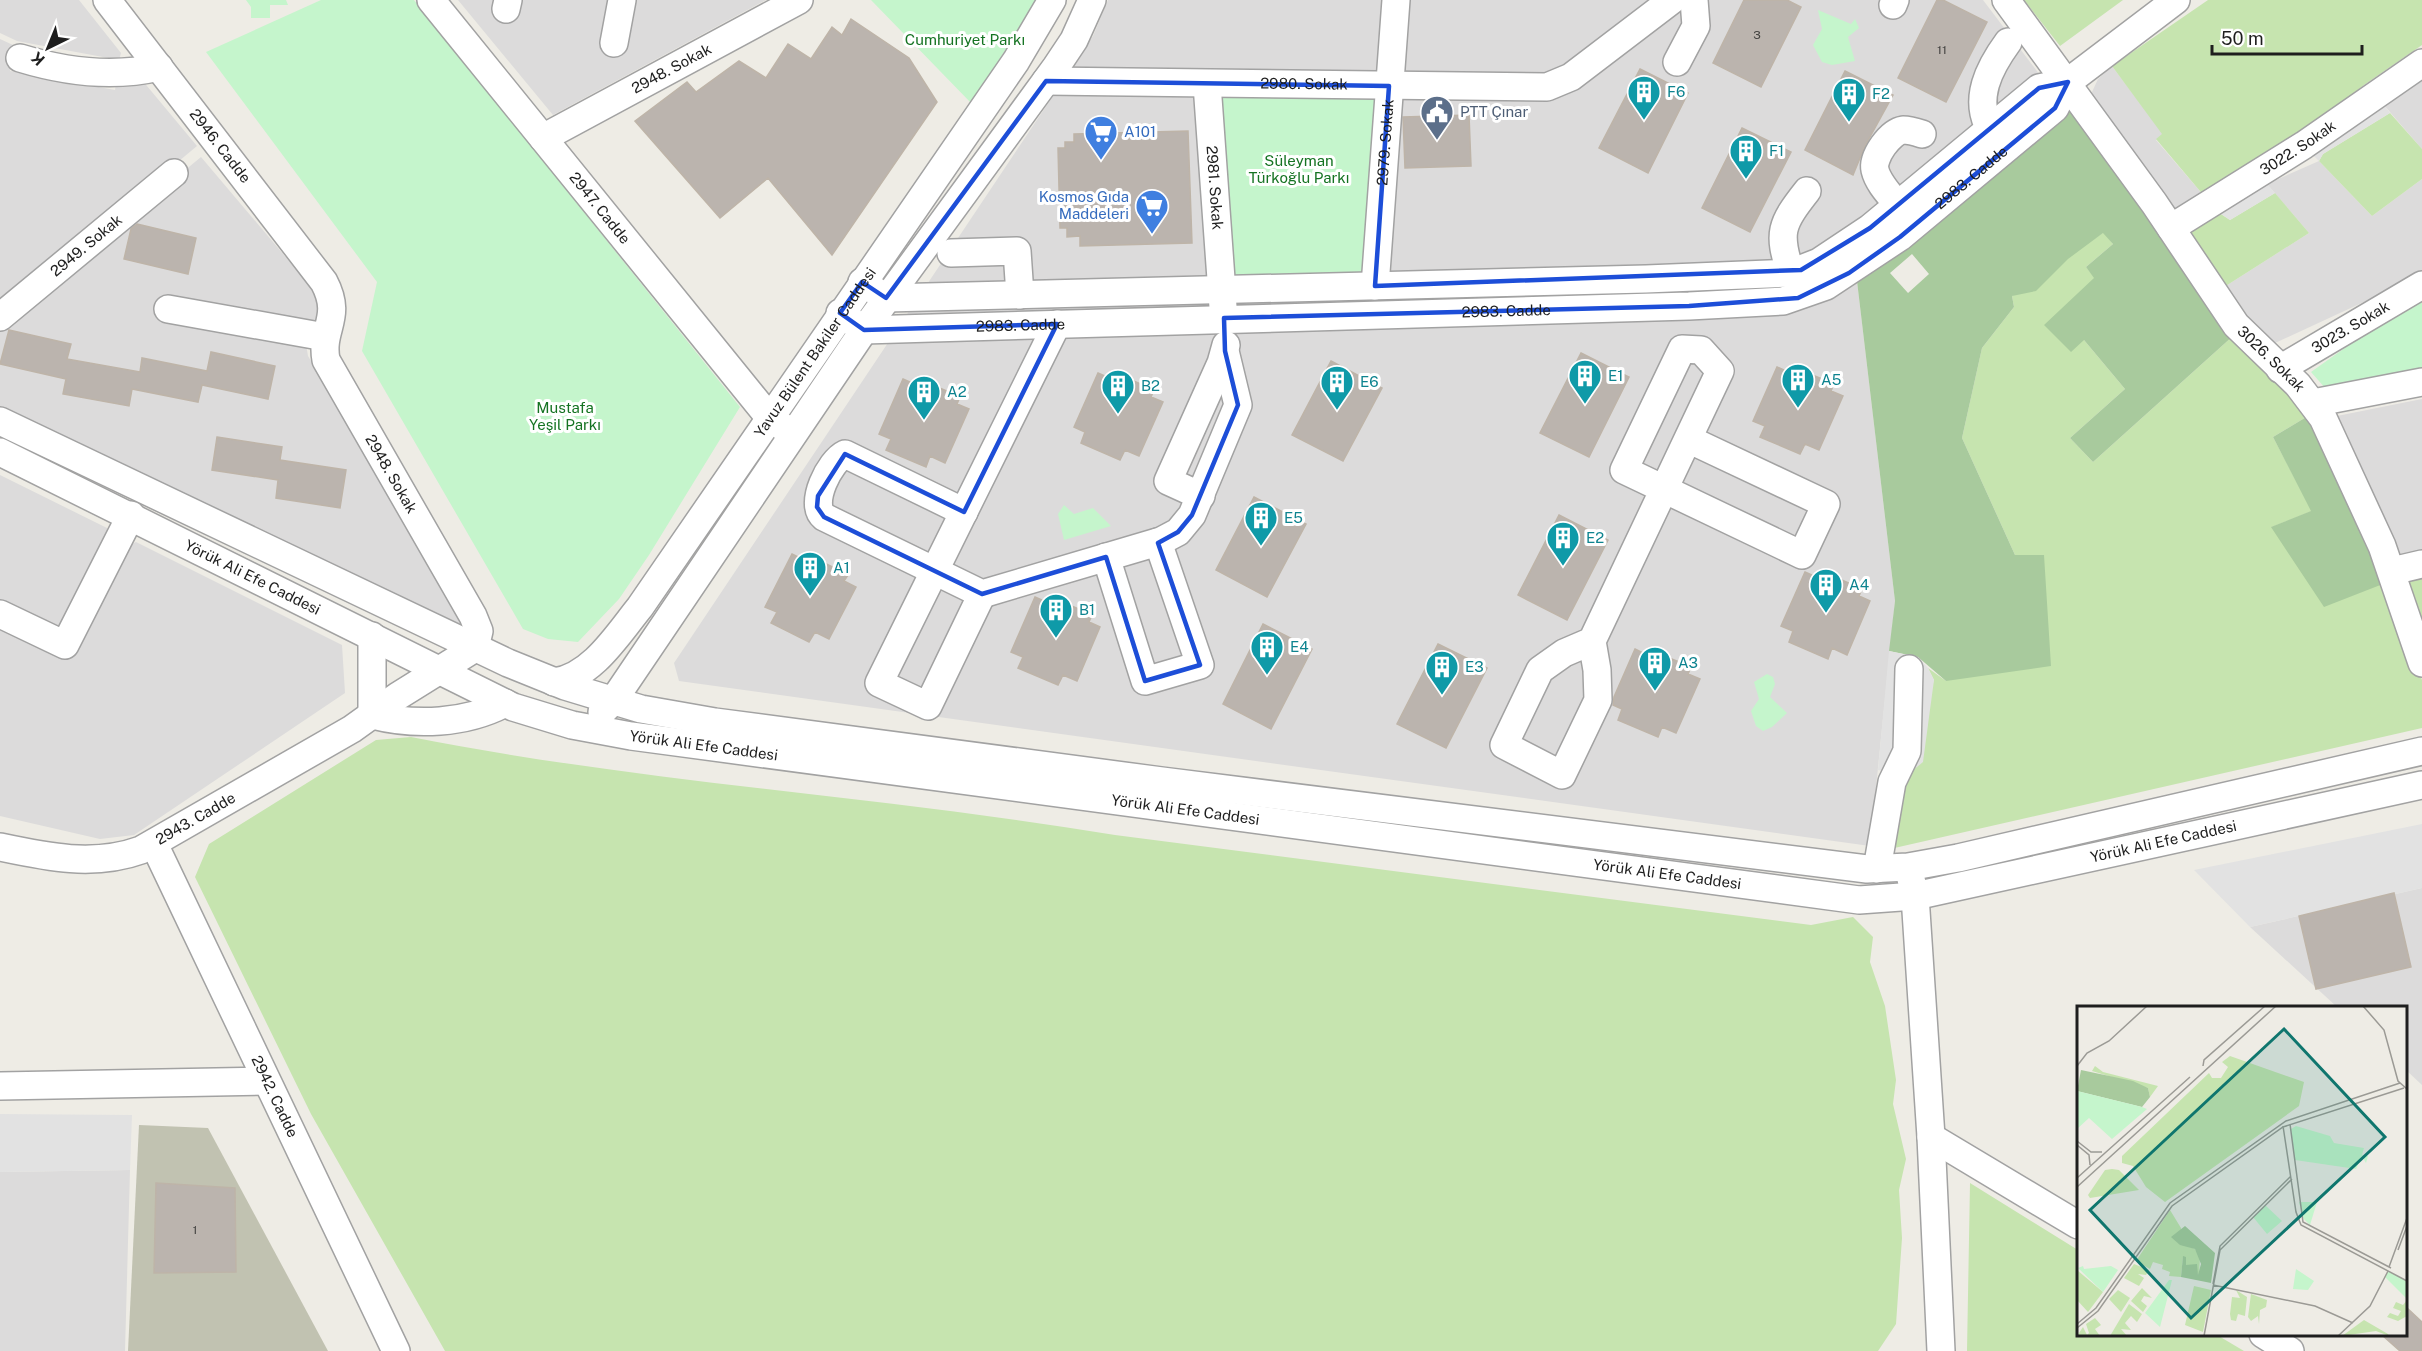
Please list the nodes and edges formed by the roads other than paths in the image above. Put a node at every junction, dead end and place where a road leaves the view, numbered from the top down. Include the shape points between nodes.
1 (107, 0) edge
2 (431, 0) edge
3 (622, 0) edge
4 (799, 0) edge
5 (1052, 0) edge
6 (1092, 0) edge
7 (1396, 0) edge
8 (1694, 0) edge
9 (2006, 0) edge
10 (2175, 0) edge
11 (1664, 2) edge
12 (2008, 42) dead end
13 (614, 43) dead end
14 (20, 58) dead end
15 (1677, 62) dead end
16 (2422, 63) edge
17 (159, 67) junction
18 (1046, 81) junction
19 (2068, 82) junction
20 (1207, 84) junction
21 (1389, 87) junction
22 (1990, 129) junction
23 (1922, 134) dead end
24 (543, 138) junction
25 (174, 173) dead end
26 (1807, 191) dead end
27 (1898, 205) junction
28 (2171, 228) junction
29 (951, 253) dead end
30 (1809, 275) junction
31 (862, 282) junction
32 (2422, 285) edge
33 (1375, 286) junction
34 (1223, 289) junction
35 (330, 295) joint
36 (1020, 295) junction
37 (886, 298) junction
38 (1689, 306) junction
39 (168, 309) dead end
40 (840, 313) junction
41 (0, 317) edge
42 (1224, 318) junction
43 (1057, 324) junction
44 (864, 330) junction
45 (325, 337) junction
46 (1698, 349) junction
47 (1225, 351) junction
48 (2280, 369) junction
49 (2422, 382) edge
50 (2313, 403) junction
51 (769, 417) junction
52 (0, 421) edge
53 (791, 434) junction
54 (1688, 439) junction
55 (0, 452) edge
56 (1664, 489) junction
57 (1201, 496) junction
58 (964, 512) junction
59 (131, 515) junction
60 (1158, 542) junction
61 (1106, 557) junction
62 (2422, 564) edge
63 (2391, 571) junction
64 (934, 572) junction
65 (982, 594) junction
66 (0, 614) edge
67 (372, 636) junction
68 (1592, 641) junction
69 (475, 648) junction
70 (2422, 663) edge
71 (1909, 669) dead end
72 (441, 671) junction
73 (554, 682) junction
74 (613, 701) junction
75 (505, 703) junction
76 (372, 715) junction
77 (565, 723) junction
78 (2422, 752) edge
79 (2422, 785) edge
80 (154, 844) junction
81 (0, 847) edge
82 (1908, 867) junction
83 (1877, 869) junction
84 (1915, 896) junction
85 (266, 1081) junction
86 (0, 1086) edge
87 (1931, 1137) junction
88 (2077, 1224) edge
89 (2265, 1336) edge
90 (396, 1351) edge
91 (1941, 1351) edge
92 (2290, 1351) edge

1 - 17 street, 2946. Cadde
2 - 24 street, 2947. Cadde
3 - 13 street
4 - 24 street, 2948. Sokak
5 - 31 street, Yavuz Bülent Bakiler Caddesi via 1016,61
6 - 18 street, Yavuz Bülent Bakiler Caddesi via 1074,40
7 - 21 street, 2979. Sokak
8 - 15 street via 1696,26
9 - 19 street, 3026. Sokak
10 - 19 street, 2983. Cadde
11 - 21 street, 2980. Sokak via 1560,83 1532,88
12 - 22 street via 1984,87 1982,109
14 - 17 street via 96,73
16 - 28 street, 3022. Sokak via 2304,145
17 - 35 street, 2946. Cadde via 320,276
18 - 20 street, 2980. Sokak
18 - 37 street, Yavuz Bülent Bakiler Caddesi
19 - 22 street, 2983. Cadde via 2039,88
19 - 28 street, 3026. Sokak
19 - 30 street, 2983. Cadde via 2055,108 1900,237
20 - 21 street, 2980. Sokak
20 - 34 street, 2981. Sokak
21 - 33 street, 2979. Sokak
22 - 27 street, 2983. Cadde
23 - 27 street via 1899,132 1875,162 1877,176
24 - 51 street, 2947. Cadde
25 - 41 street, 2949. Sokak
26 - 30 street via 1788,217 1782,245
27 - 30 street, 2983. Cadde
28 - 48 street, 3026. Sokak via 2236,325
29 - 36 street via 1017,251
30 - 33 street, 2983. Cadde
30 - 38 street, 2983. Cadde via 1783,301
31 - 37 street
31 - 40 street, Yavuz Bülent Bakiler Caddesi
32 - 48 street, 3023. Sokak
33 - 34 street, 2983. Cadde
34 - 36 street, 2983. Cadde
34 - 42 street, 2981. Sokak
35 - 45 street, 2948. Sokak via 333,317
36 - 37 street, 2983. Cadde
37 - 44 street, Yavuz Bülent Bakiler Caddesi
38 - 42 street, 2983. Cadde
38 - 46 street via 1698,329
39 - 45 street
40 - 44 street
40 - 51 street, Yavuz Bülent Bakiler Caddesi
42 - 43 street, 2983. Cadde
42 - 47 street, 2981. Sokak
43 - 44 street, 2983. Cadde
43 - 58 street
44 - 53 street, Yavuz Bülent Bakiler Caddesi
45 - 69 street, 2948. Sokak via 326,360 476,621 479,632
46 - 54 street via 1720,371
46 - 56 street via 1680,352 1624,470
47 - 57 street via 1238,405
47 - 57 street via 1168,480
48 - 50 street, 3026. Sokak
49 - 50 street
50 - 63 street, 3026. Sokak
51 - 53 street, 2947. Cadde
51 - 73 street, Yavuz Bülent Bakiler Caddesi via 653,588 615,637 581,671
52 - 69 street, Yörük Ali Efe Caddesi
53 - 74 street, Yavuz Bülent Bakiler Caddesi
54 - 56 street
54 - 56 street via 1826,504 1802,555
55 - 59 street, Yörük Ali Efe Caddesi
56 - 68 street
57 - 60 street via 1186,524
58 - 64 street
58 - 64 street via 845,454 836,461 818,496 818,510 824,517
59 - 66 street via 65,645
59 - 67 street, Yörük Ali Efe Caddesi
60 - 61 street
60 - 61 street via 1200,665 1146,681
61 - 65 street
62 - 63 street
63 - 70 street, 3026. Sokak
64 - 65 street
64 - 65 street via 879,683 928,706
67 - 72 street, Yörük Ali Efe Caddesi
67 - 76 street
68 - 68 street via 1564,653 1540,670 1504,746 1562,775 1598,700 1598,669
69 - 72 street, 2943. Cadde
69 - 73 street, Yörük Ali Efe Caddesi
71 - 83 street via 1907,751 1892,782
72 - 75 street, Yörük Ali Efe Caddesi
72 - 76 street, 2943. Cadde
73 - 74 street, Yörük Ali Efe Caddesi
74 - 77 street, Yavuz Bülent Bakiler Caddesi via 591,719
74 - 83 street, Yörük Ali Efe Caddesi via 689,718 1127,777
75 - 76 street via 473,715 436,721 402,721
75 - 77 street, Yörük Ali Efe Caddesi
76 - 80 street, 2943. Cadde
77 - 84 street, Yörük Ali Efe Caddesi via 631,736 1841,898 1879,900
78 - 82 street, Yörük Ali Efe Caddesi
79 - 84 street, Yörük Ali Efe Caddesi
80 - 81 street, 2943. Cadde via 124,856 88,860
80 - 85 street, 2942. Cadde
82 - 83 street, Yörük Ali Efe Caddesi
82 - 84 street
84 - 87 street
85 - 86 street
85 - 90 street, 2942. Cadde
87 - 88 street
87 - 91 street
89 - 92 street

